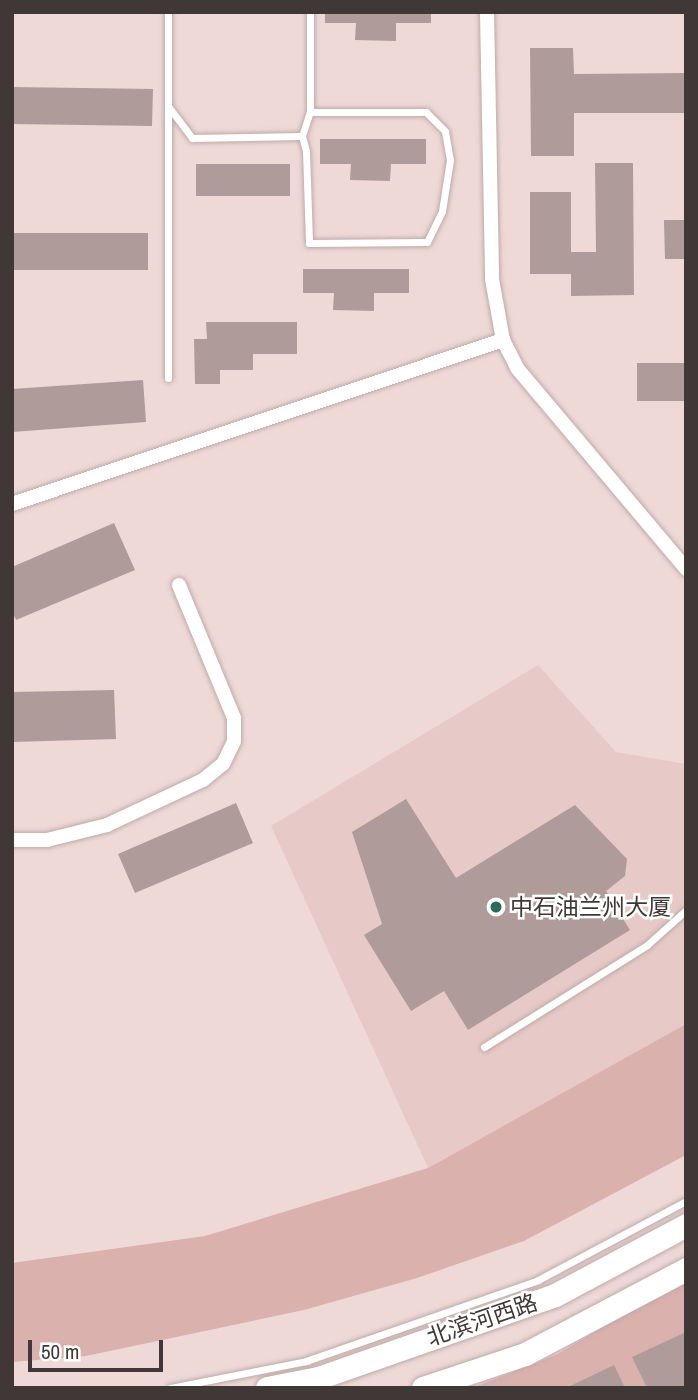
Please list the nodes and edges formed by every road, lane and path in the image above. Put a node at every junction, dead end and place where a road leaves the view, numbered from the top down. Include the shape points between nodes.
1 (168, 12) edge
2 (310, 12) edge
3 (487, 12) edge
4 (168, 105) junction
5 (310, 112) junction
6 (302, 136) junction
7 (503, 340) junction
8 (168, 378) dead end
9 (12, 505) edge
10 (686, 569) edge
11 (179, 585) dead end
12 (12, 840) edge
13 (686, 911) edge
14 (484, 1047) dead end
15 (686, 1201) edge
16 (686, 1225) edge
17 (686, 1269) edge
18 (170, 1388) edge
19 (267, 1388) edge
20 (422, 1388) edge

1 - 4 lane
2 - 5 lane
3 - 7 street via 492,279
4 - 6 lane via 192,138
4 - 8 lane
5 - 6 lane
5 - 6 lane via 426,112 445,131 450,160 442,211 427,242 309,243
7 - 9 street
7 - 10 street via 517,368
11 - 12 street via 234,718 234,741 223,764 203,780 107,825 47,839
13 - 14 lane via 647,946
15 - 18 lane via 538,1280 306,1361
16 - 19 main road, 北滨河西路 via 555,1294 318,1378
17 - 20 main road, 北滨河西路 via 525,1354

